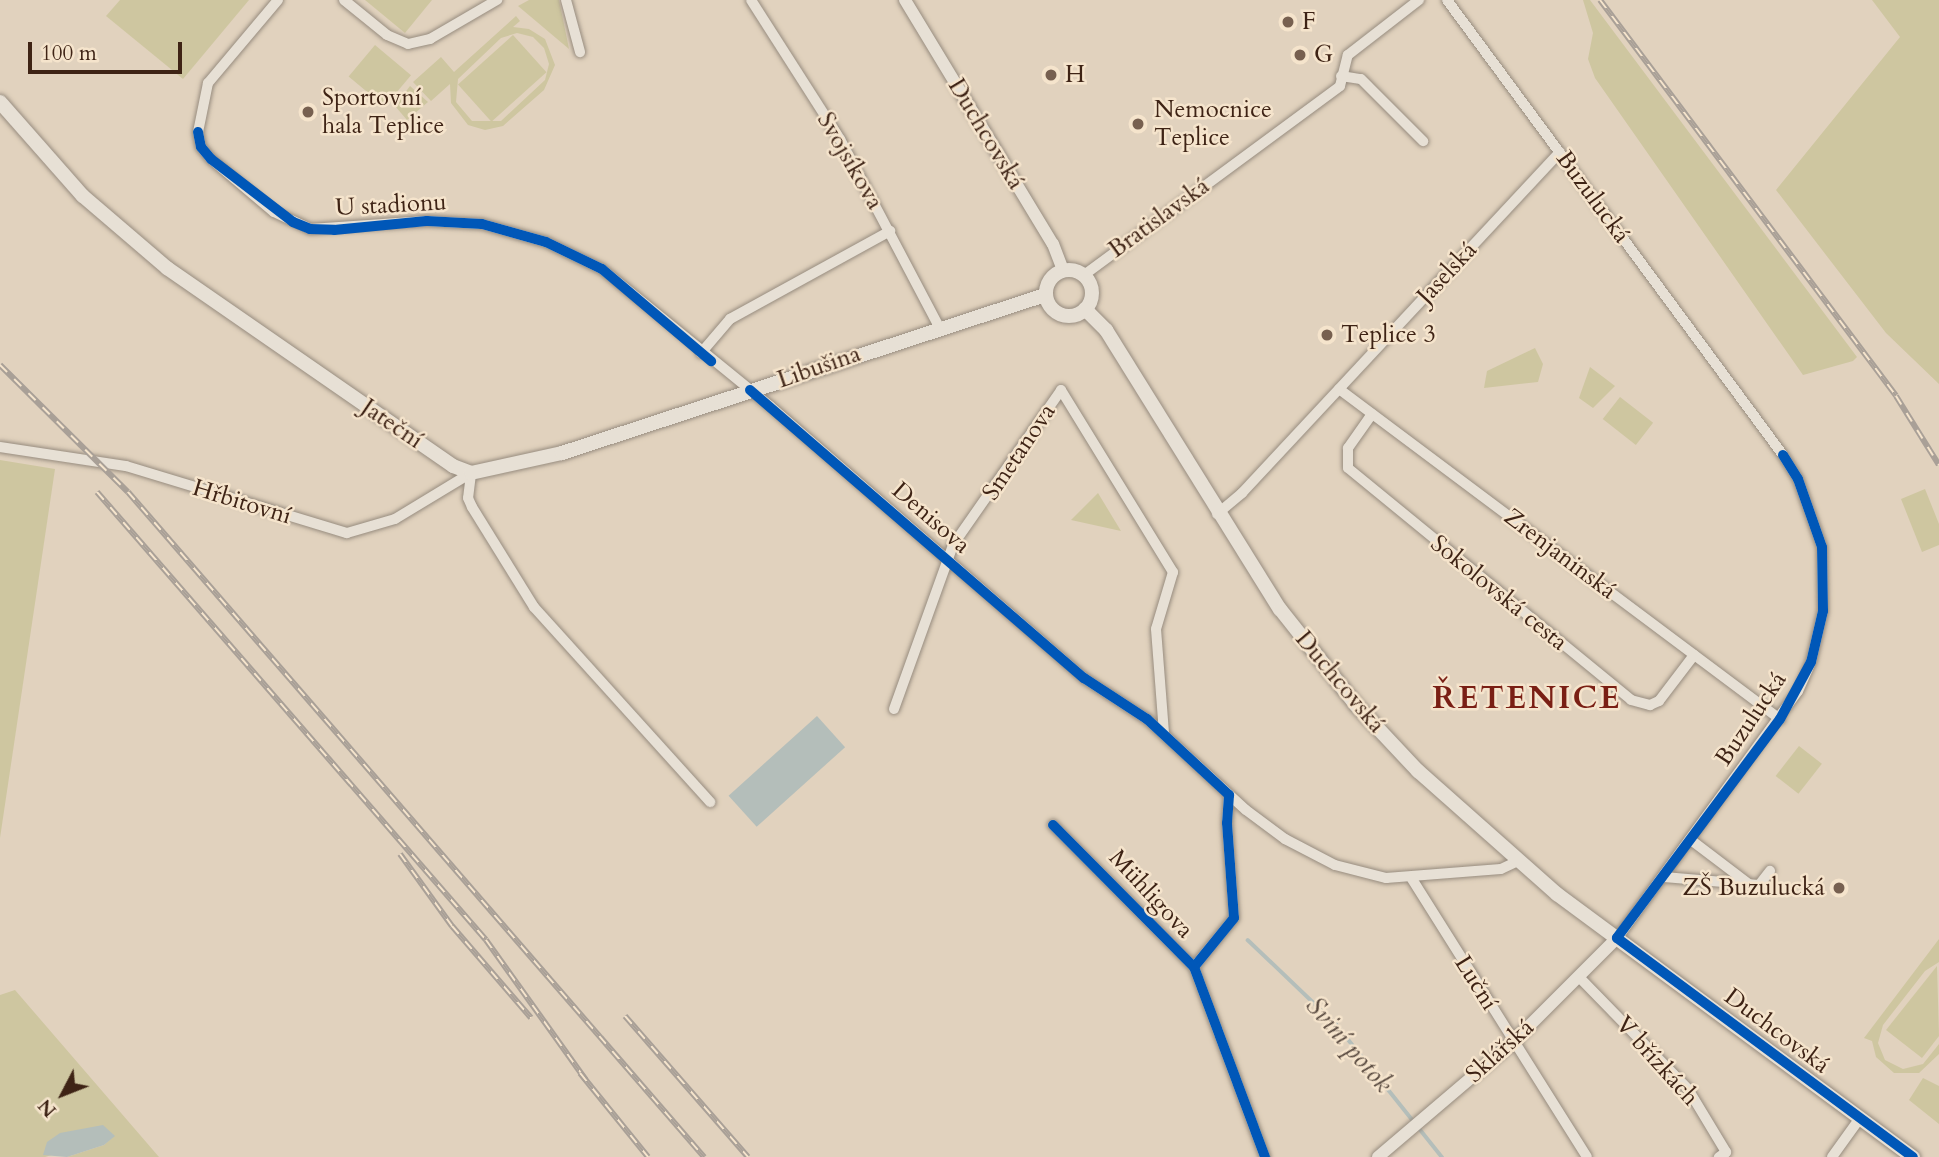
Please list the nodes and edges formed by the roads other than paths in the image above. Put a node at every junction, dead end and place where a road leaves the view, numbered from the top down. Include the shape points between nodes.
1 (278, 0) edge
2 (344, 0) edge
3 (498, 0) edge
4 (566, 0) edge
5 (751, 0) edge
6 (905, 0) edge
7 (1419, 0) edge
8 (1447, 0) edge
9 (580, 52) dead end
10 (1341, 76) junction
11 (0, 103) edge
12 (1423, 141) dead end
13 (1560, 152) junction
14 (890, 231) junction
15 (1063, 270) junction
16 (1084, 275) junction
17 (1045, 295) junction
18 (1086, 309) junction
19 (939, 327) junction
20 (701, 353) junction
21 (1339, 389) junction
22 (750, 390) junction
23 (1373, 414) junction
24 (0, 447) edge
25 (471, 473) junction
26 (1217, 514) junction
27 (948, 560) junction
28 (1694, 655) junction
29 (894, 709) dead end
30 (1780, 719) junction
31 (1164, 733) junction
32 (1229, 795) junction
33 (710, 802) dead end
34 (1053, 825) dead end
35 (1691, 839) junction
36 (1516, 862) junction
37 (1770, 871) dead end
38 (1664, 877) junction
39 (1412, 879) junction
40 (1749, 884) junction
41 (1617, 938) junction
42 (1194, 968) junction
43 (1579, 977) junction
44 (1513, 1042) junction
45 (1860, 1118) junction
46 (1725, 1155) edge
47 (1265, 1157) edge
48 (1378, 1157) edge
49 (1587, 1157) edge
50 (1832, 1157) edge
51 (1913, 1157) edge

1 - 20 street, U stadionu via 208,83 198,132 201,147 211,159 274,212 310,229 428,221 482,224 546,242 602,269
2 - 3 street via 387,35 408,44 430,40
4 - 9 street
5 - 14 street, Svojsíkova via 840,139
6 - 15 street, Duchcovská via 1053,244
7 - 10 street, Bratislavská via 1348,55
8 - 13 street, Buzulucká
10 - 12 street via 1361,79
10 - 16 street, Bratislavská via 1340,86
11 - 25 main road, Jateční via 83,196 167,268
13 - 21 street, Jaselská
13 - 30 street, Buzulucká via 1798,479 1822,547 1823,611 1811,662
14 - 19 street, Svojsíkova
14 - 20 street via 730,319
15 - 16 main road
15 - 17 main road via 1051,278
16 - 18 main road via 1092,296
17 - 18 main road via 1062,315
17 - 19 main road, Libušina
18 - 26 main road, Duchcovská via 1106,330
19 - 22 main road, Libušina
20 - 22 street, U stadionu
21 - 23 street, Zrenjaninská
21 - 26 street, Jaselská via 1242,494
22 - 25 main road, Libušina via 562,453
22 - 27 street, Denisova
23 - 28 street, Zrenjaninská
23 - 28 street, Sokolovská cesta via 1348,448 1348,468 1632,700 1650,705 1659,701
24 - 25 street, Hřbitovní via 126,466 347,533 395,519
25 - 33 street via 468,498 472,507 534,607
26 - 36 main road, Duchcovská via 1280,609 1356,705 1426,779
27 - 29 street, Smetanova
27 - 31 street, Denisova via 1084,678
27 - 31 street, Smetanova via 953,545 1062,390 1173,572 1156,629
28 - 30 street, Zrenjaninská
30 - 35 street, Buzulucká
31 - 32 street, Denisova
32 - 39 street, Denisova via 1285,839 1335,865 1386,878
32 - 42 street via 1234,918
34 - 42 street, Mühligova
35 - 38 street, Buzulucká
35 - 40 street
36 - 39 street, Denisova via 1501,869
36 - 41 main road, Duchcovská
37 - 40 street via 1759,885
38 - 40 street
38 - 41 street, Buzulucká
39 - 44 street, Luční
41 - 43 street, Sklářská
41 - 45 main road, Duchcovská
42 - 47 street, Mühligova
43 - 44 street, Sklářská
43 - 46 street, V břízkách via 1688,1089
44 - 48 street, Sklářská
44 - 49 street, Luční
45 - 50 street
45 - 51 main road, Duchcovská

